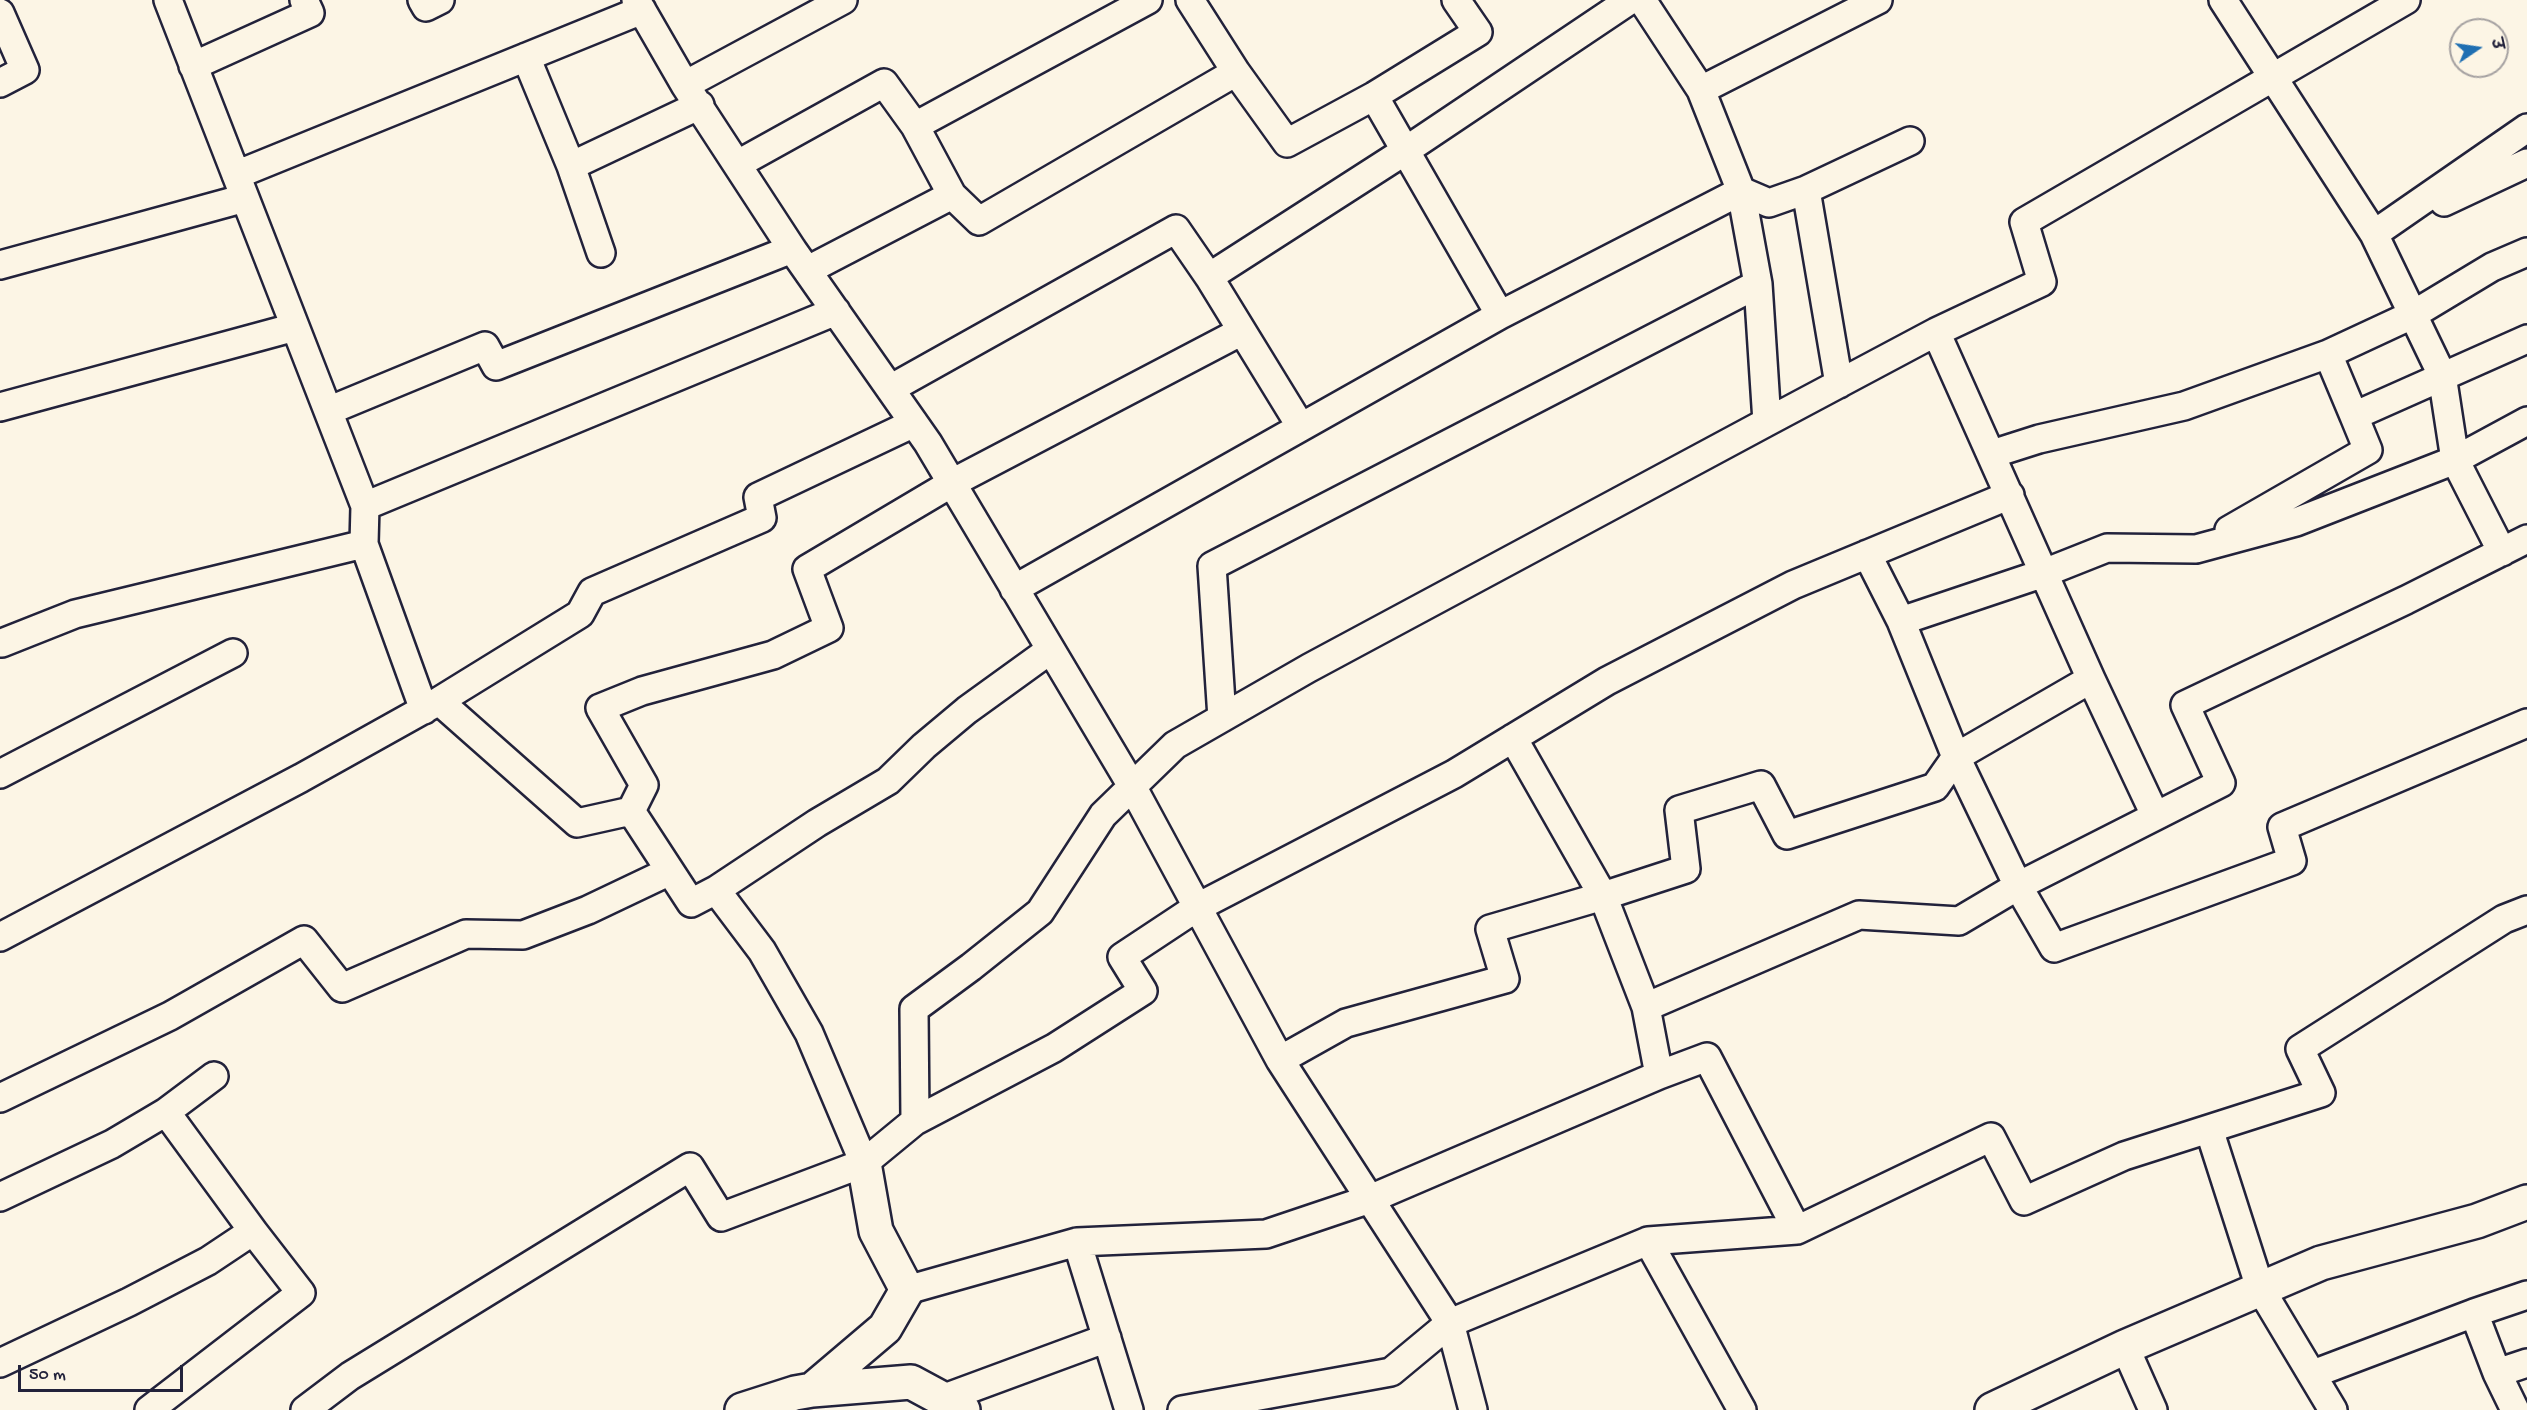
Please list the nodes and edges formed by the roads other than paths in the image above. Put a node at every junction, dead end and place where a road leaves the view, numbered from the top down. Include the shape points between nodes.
1 (8, 0) edge
2 (168, 0) edge
3 (304, 0) edge
4 (422, 0) edge
5 (440, 0) edge
6 (843, 0) edge
7 (1148, 0) edge
8 (1190, 0) edge
9 (1456, 0) edge
10 (1630, 0) edge
11 (1642, 0) edge
12 (1878, 0) edge
13 (2223, 0) edge
14 (2406, 0) edge
15 (0, 4) edge
16 (639, 5) edge
17 (0, 13) edge
18 (526, 57) junction
19 (194, 66) junction
20 (1236, 72) junction
21 (2273, 77) junction
22 (0, 83) edge
23 (1701, 90) junction
24 (693, 95) junction
25 (1374, 96) junction
26 (915, 126) junction
27 (2527, 128) edge
28 (1910, 141) dead end
29 (1405, 151) junction
30 (2527, 163) edge
31 (738, 164) junction
32 (571, 166) junction
33 (241, 186) junction
34 (1806, 190) junction
35 (1741, 191) junction
36 (952, 195) junction
37 (2374, 234) junction
38 (2527, 252) edge
39 (601, 253) dead end
40 (800, 260) junction
41 (0, 265) edge
42 (1209, 277) junction
43 (1758, 284) junction
44 (836, 311) junction
45 (2414, 314) junction
46 (1500, 315) junction
47 (295, 327) junction
48 (1242, 331) junction
49 (1936, 332) junction
50 (2527, 339) edge
51 (2328, 354) junction
52 (2442, 375) junction
53 (1839, 384) junction
54 (891, 389) junction
55 (0, 407) edge
56 (328, 411) junction
57 (2354, 416) junction
58 (2527, 421) edge
59 (1767, 422) junction
60 (914, 423) junction
61 (1301, 427) junction
62 (2368, 450) junction
63 (1992, 454) junction
64 (2455, 460) junction
65 (952, 483) junction
66 (2386, 487) junction
67 (2010, 495) junction
68 (365, 506) junction
69 (2527, 539) edge
70 (364, 544) junction
71 (2196, 549) junction
72 (2502, 552) junction
73 (1867, 554) junction
74 (2044, 573) junction
75 (1014, 589) junction
76 (1900, 621) junction
77 (1, 642) edge
78 (1050, 650) junction
79 (233, 653) dead end
80 (2091, 679) junction
81 (431, 706) junction
82 (1222, 718) junction
83 (2524, 732) edge
84 (1514, 738) junction
85 (1956, 757) junction
86 (0, 774) edge
87 (1132, 786) junction
88 (631, 811) junction
89 (2155, 815) junction
90 (670, 872) junction
91 (2018, 886) junction
92 (716, 890) junction
93 (1603, 896) junction
94 (1196, 908) junction
95 (2527, 909) edge
96 (0, 936) edge
97 (1646, 1007) junction
98 (1280, 1060) junction
99 (1659, 1075) junction
100 (214, 1076) dead end
101 (0, 1098) edge
102 (166, 1112) junction
103 (915, 1121) junction
104 (2209, 1129) junction
105 (864, 1163) junction
106 (0, 1197) edge
107 (1370, 1199) junction
108 (2527, 1202) edge
109 (1797, 1230) junction
110 (254, 1231) junction
111 (1648, 1241) junction
112 (1077, 1242) junction
113 (2260, 1288) junction
114 (907, 1290) junction
115 (2527, 1295) edge
116 (2474, 1313) junction
117 (1450, 1323) junction
118 (1107, 1338) junction
119 (2125, 1347) junction
120 (0, 1363) edge
121 (2527, 1363) edge
122 (2497, 1373) junction
123 (2313, 1374) junction
124 (813, 1400) edge
125 (952, 1404) edge
126 (150, 1410) edge
127 (305, 1410) edge
128 (742, 1410) edge
129 (1130, 1410) edge
130 (1182, 1410) edge
131 (1473, 1410) edge
132 (1742, 1410) edge
133 (1992, 1410) edge
134 (2153, 1410) edge
135 (2333, 1410) edge
136 (2515, 1410) edge

1 - 15 street
2 - 19 street
3 - 19 street via 310,13
4 - 5 street via 426,7
6 - 24 street
7 - 26 street
8 - 20 street
9 - 25 street via 1478,32
10 - 29 street
11 - 23 street
12 - 23 street
13 - 21 street
14 - 21 street
16 - 18 street
16 - 24 street
17 - 22 street via 26,70
18 - 32 street
18 - 33 street
19 - 33 street
20 - 25 street via 1287,143
20 - 36 street via 980,221
21 - 37 street
21 - 49 street via 2024,222 2042,282
23 - 35 street
24 - 31 street
24 - 32 street
25 - 29 street
26 - 31 street via 884,83
26 - 36 street
27 - 37 street
28 - 34 street
29 - 42 street
29 - 46 street
30 - 37 street
31 - 40 street
32 - 39 street
33 - 41 street
33 - 47 street
34 - 35 street via 1769,203
34 - 53 street
35 - 43 street
35 - 46 street
36 - 40 street
37 - 45 street
38 - 45 street via 2492,267
40 - 44 street
40 - 56 street via 496,366 484,346
42 - 48 street
42 - 54 street via 1176,229
43 - 59 street
43 - 82 street via 1212,566
44 - 54 street
44 - 68 street
45 - 51 street
45 - 52 street
46 - 61 street
47 - 55 street
47 - 56 street
48 - 61 street
48 - 65 street
49 - 53 street
49 - 63 street
50 - 52 street
51 - 57 street
51 - 63 street via 2184,406
52 - 57 street
52 - 64 street
53 - 59 street
54 - 60 street
56 - 68 street
57 - 62 street
58 - 64 street
59 - 82 street
60 - 65 street
60 - 81 street via 758,497 762,518 592,592 580,614
61 - 75 street
62 - 66 street
62 - 71 street
63 - 67 street
64 - 66 street
64 - 72 street
65 - 75 street
65 - 88 street via 807,569 829,628 773,655 642,691 600,708 644,785
66 - 71 street via 2296,522
67 - 73 street
67 - 74 street
68 - 70 street
69 - 72 street
70 - 77 street via 75,614
70 - 81 street
71 - 74 street via 2107,548
72 - 89 street via 2185,705 2221,783
73 - 76 street
73 - 84 street via 1793,585 1607,681
74 - 76 street
74 - 80 street
75 - 78 street
76 - 85 street
78 - 87 street
78 - 92 street via 967,710 888,781
79 - 86 street
80 - 85 street
80 - 89 street
81 - 88 street via 577,823
81 - 96 street
82 - 87 street via 1175,745
83 - 91 street via 2282,827 2292,861 2054,948
84 - 93 street
84 - 94 street via 1454,774
85 - 91 street
85 - 93 street via 1935,787 1787,835 1761,785 1679,810 1686,869
87 - 94 street
87 - 103 street via 1103,815 1040,912 914,1009
88 - 90 street
89 - 91 street
90 - 92 street via 691,903
90 - 101 street via 523,935 466,934 342,988 304,940 170,1016
91 - 97 street via 1959,921 1859,915
92 - 105 street via 762,951 809,1033
93 - 97 street
93 - 98 street via 1490,929 1505,979 1346,1023
94 - 98 street
94 - 103 street via 1122,957 1143,992 1054,1048
95 - 104 street via 2300,1048 2321,1093
97 - 99 street
98 - 107 street
99 - 107 street
99 - 109 street via 1707,1057
100 - 102 street
102 - 106 street via 112,1144
102 - 110 street
103 - 105 street
104 - 109 street via 2124,1156 2024,1201 1991,1137
104 - 113 street
105 - 114 street via 876,1231
105 - 127 street via 721,1216 690,1167 350,1376
107 - 112 street via 1266,1234
107 - 117 street
108 - 113 street via 2476,1221 2321,1263
109 - 111 street
110 - 120 street via 208,1261
110 - 126 street via 301,1293
111 - 117 street
111 - 132 street
112 - 114 street
112 - 118 street
113 - 119 street
113 - 123 street
114 - 124 street via 885,1328
115 - 116 street
116 - 122 street
116 - 123 street
117 - 130 street via 1391,1372
117 - 131 street
118 - 125 street
118 - 129 street
119 - 133 street
119 - 134 street
121 - 122 street
122 - 136 street
123 - 135 street
124 - 125 street via 911,1383
124 - 128 street via 795,1393

